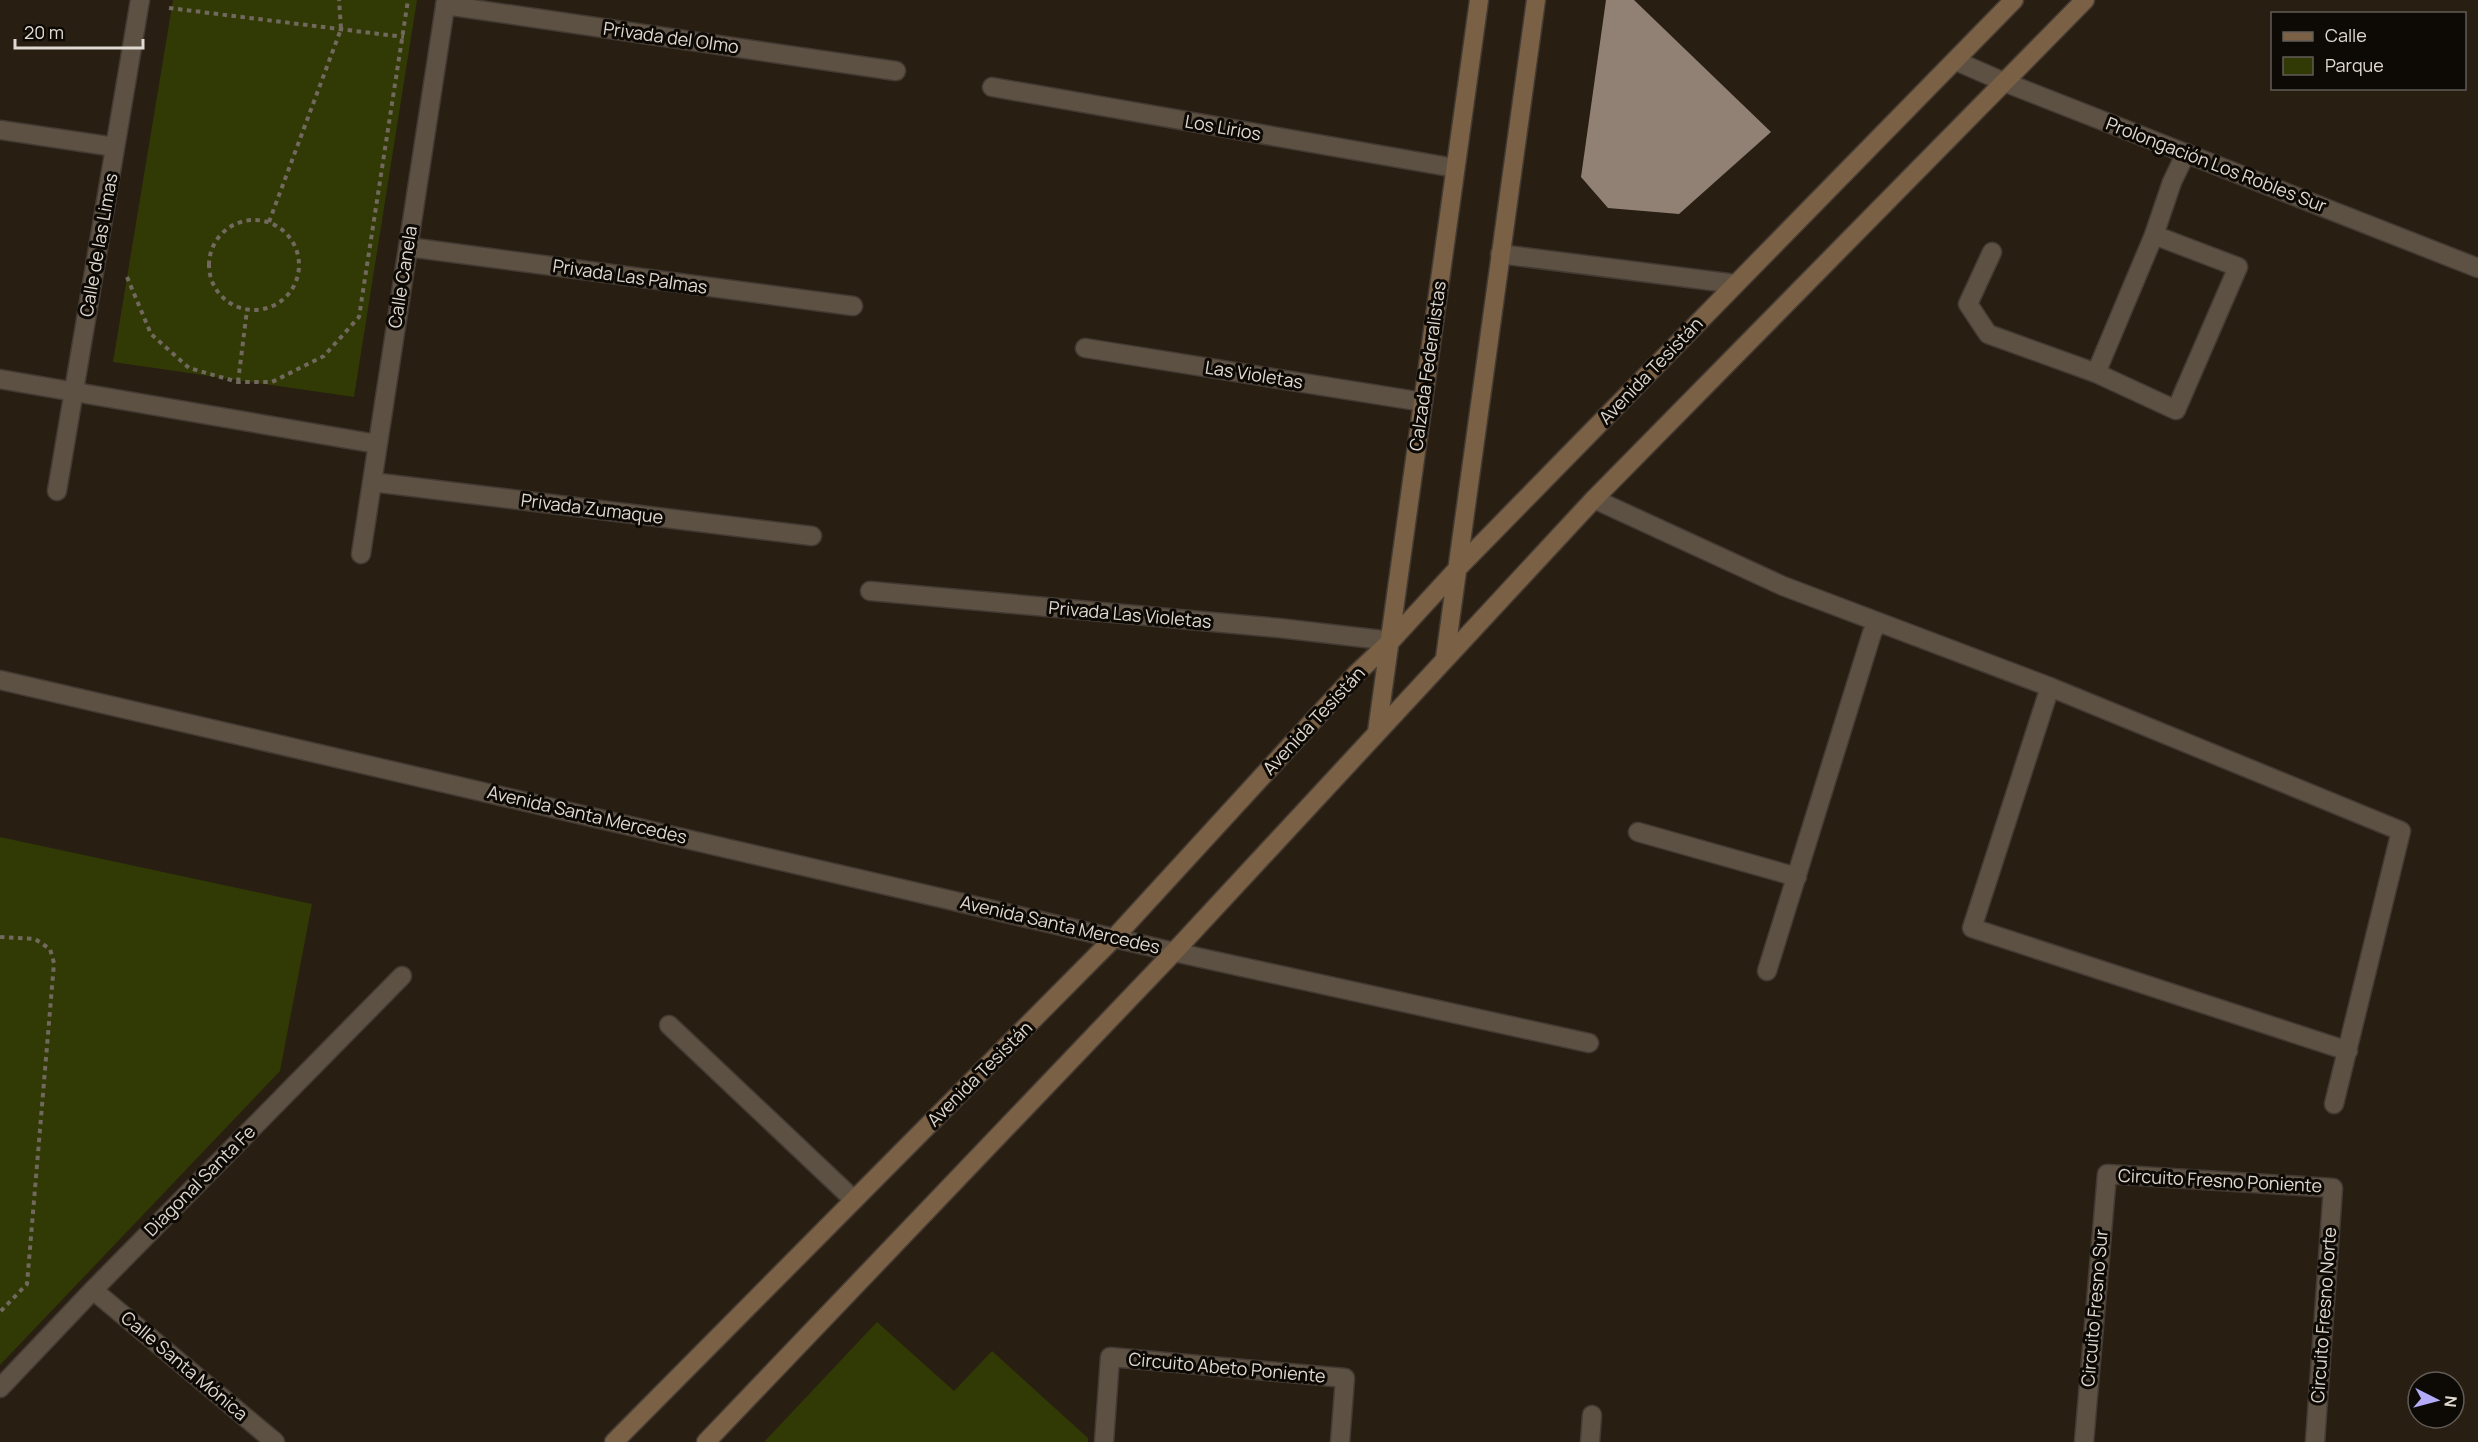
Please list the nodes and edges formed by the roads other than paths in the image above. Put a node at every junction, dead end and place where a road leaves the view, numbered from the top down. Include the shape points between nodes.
1 (141, 0) edge
2 (1479, 0) edge
3 (1536, 0) edge
4 (2014, 0) edge
5 (2085, 0) edge
6 (446, 2) edge
7 (1956, 61) junction
8 (896, 71) dead end
9 (2004, 82) junction
10 (992, 87) dead end
11 (0, 130) edge
12 (116, 147) junction
13 (2186, 153) junction
14 (1455, 168) junction
15 (2154, 235) junction
16 (408, 247) junction
17 (1992, 252) dead end
18 (1500, 254) junction
19 (2478, 268) edge
20 (1736, 284) junction
21 (853, 306) dead end
22 (1085, 348) dead end
23 (2096, 373) junction
24 (0, 379) edge
25 (74, 392) junction
26 (1423, 402) junction
27 (377, 444) junction
28 (372, 482) junction
29 (57, 490) dead end
30 (1594, 499) junction
31 (812, 536) dead end
32 (361, 554) dead end
33 (1458, 568) junction
34 (870, 591) dead end
35 (1878, 622) junction
36 (1391, 641) junction
37 (1445, 658) junction
38 (0, 680) edge
39 (2050, 687) junction
40 (1377, 733) junction
41 (1638, 832) dead end
42 (1797, 877) junction
43 (1115, 937) junction
44 (1174, 952) junction
45 (1767, 971) dead end
46 (402, 976) dead end
47 (669, 1025) dead end
48 (1588, 1042) dead end
49 (2348, 1051) junction
50 (2334, 1104) dead end
51 (2107, 1174) joint
52 (2333, 1188) joint
53 (854, 1200) junction
54 (93, 1290) junction
55 (0, 1388) edge
56 (1592, 1415) dead end
57 (275, 1442) edge
58 (614, 1442) edge
59 (706, 1442) edge
60 (1104, 1442) edge
61 (1340, 1442) edge
62 (1590, 1442) edge
63 (2084, 1442) edge
64 (2315, 1442) edge

1 - 12 street, Calle de las Limas
2 - 14 street, Calzada Federalistas
3 - 18 street
4 - 7 street, Avenida Tesistán
5 - 9 street
6 - 8 street, Privada del Olmo
6 - 16 street, Calle Canela
7 - 9 street, Prolongación Los Robles Sur
7 - 20 street, Avenida Tesistán
9 - 13 street, Prolongación Los Robles Sur
9 - 30 street
10 - 14 street, Los Lirios
11 - 12 street
12 - 25 street, Calle de las Limas
13 - 15 street
13 - 19 street, Prolongación Los Robles Sur
14 - 26 street, Calzada Federalistas
15 - 23 street
15 - 23 street via 2238,267 2176,410
16 - 21 street, Privada Las Palmas
16 - 27 street, Calle Canela
17 - 23 street via 1968,304 1988,334
18 - 20 street
18 - 33 street
20 - 33 street, Avenida Tesistán
22 - 26 street, Las Violetas
24 - 25 street
25 - 27 street
25 - 29 street, Calle de las Limas
26 - 36 street, Calzada Federalistas
27 - 28 street, Calle Canela
28 - 31 street, Privada Zumaque
28 - 32 street, Calle Canela
30 - 35 street via 1783,586
30 - 37 street
33 - 36 street, Avenida Tesistán
33 - 37 street
34 - 36 street, Privada Las Violetas
35 - 39 street
35 - 42 street
36 - 40 street, Calzada Federalistas
36 - 43 street, Avenida Tesistán via 1356,674
37 - 40 street
38 - 43 street, Avenida Santa Mercedes
39 - 49 street via 2401,831
39 - 49 street via 1972,928
40 - 44 street
41 - 42 street
42 - 45 street
43 - 44 street, Avenida Santa Mercedes
43 - 53 street, Avenida Tesistán
44 - 48 street, Avenida Santa Mercedes
44 - 59 street
46 - 54 street, Diagonal Santa Fe
47 - 53 street
49 - 50 street
51 - 52 street, Circuito Fresno Poniente
51 - 63 street, Circuito Fresno Sur
52 - 64 street, Circuito Fresno Norte
53 - 58 street, Avenida Tesistán
54 - 55 street, Diagonal Santa Fe
54 - 57 street, Calle Santa Mónica
56 - 62 street
60 - 61 street, Circuito Abeto Poniente via 1110,1357 1345,1378

